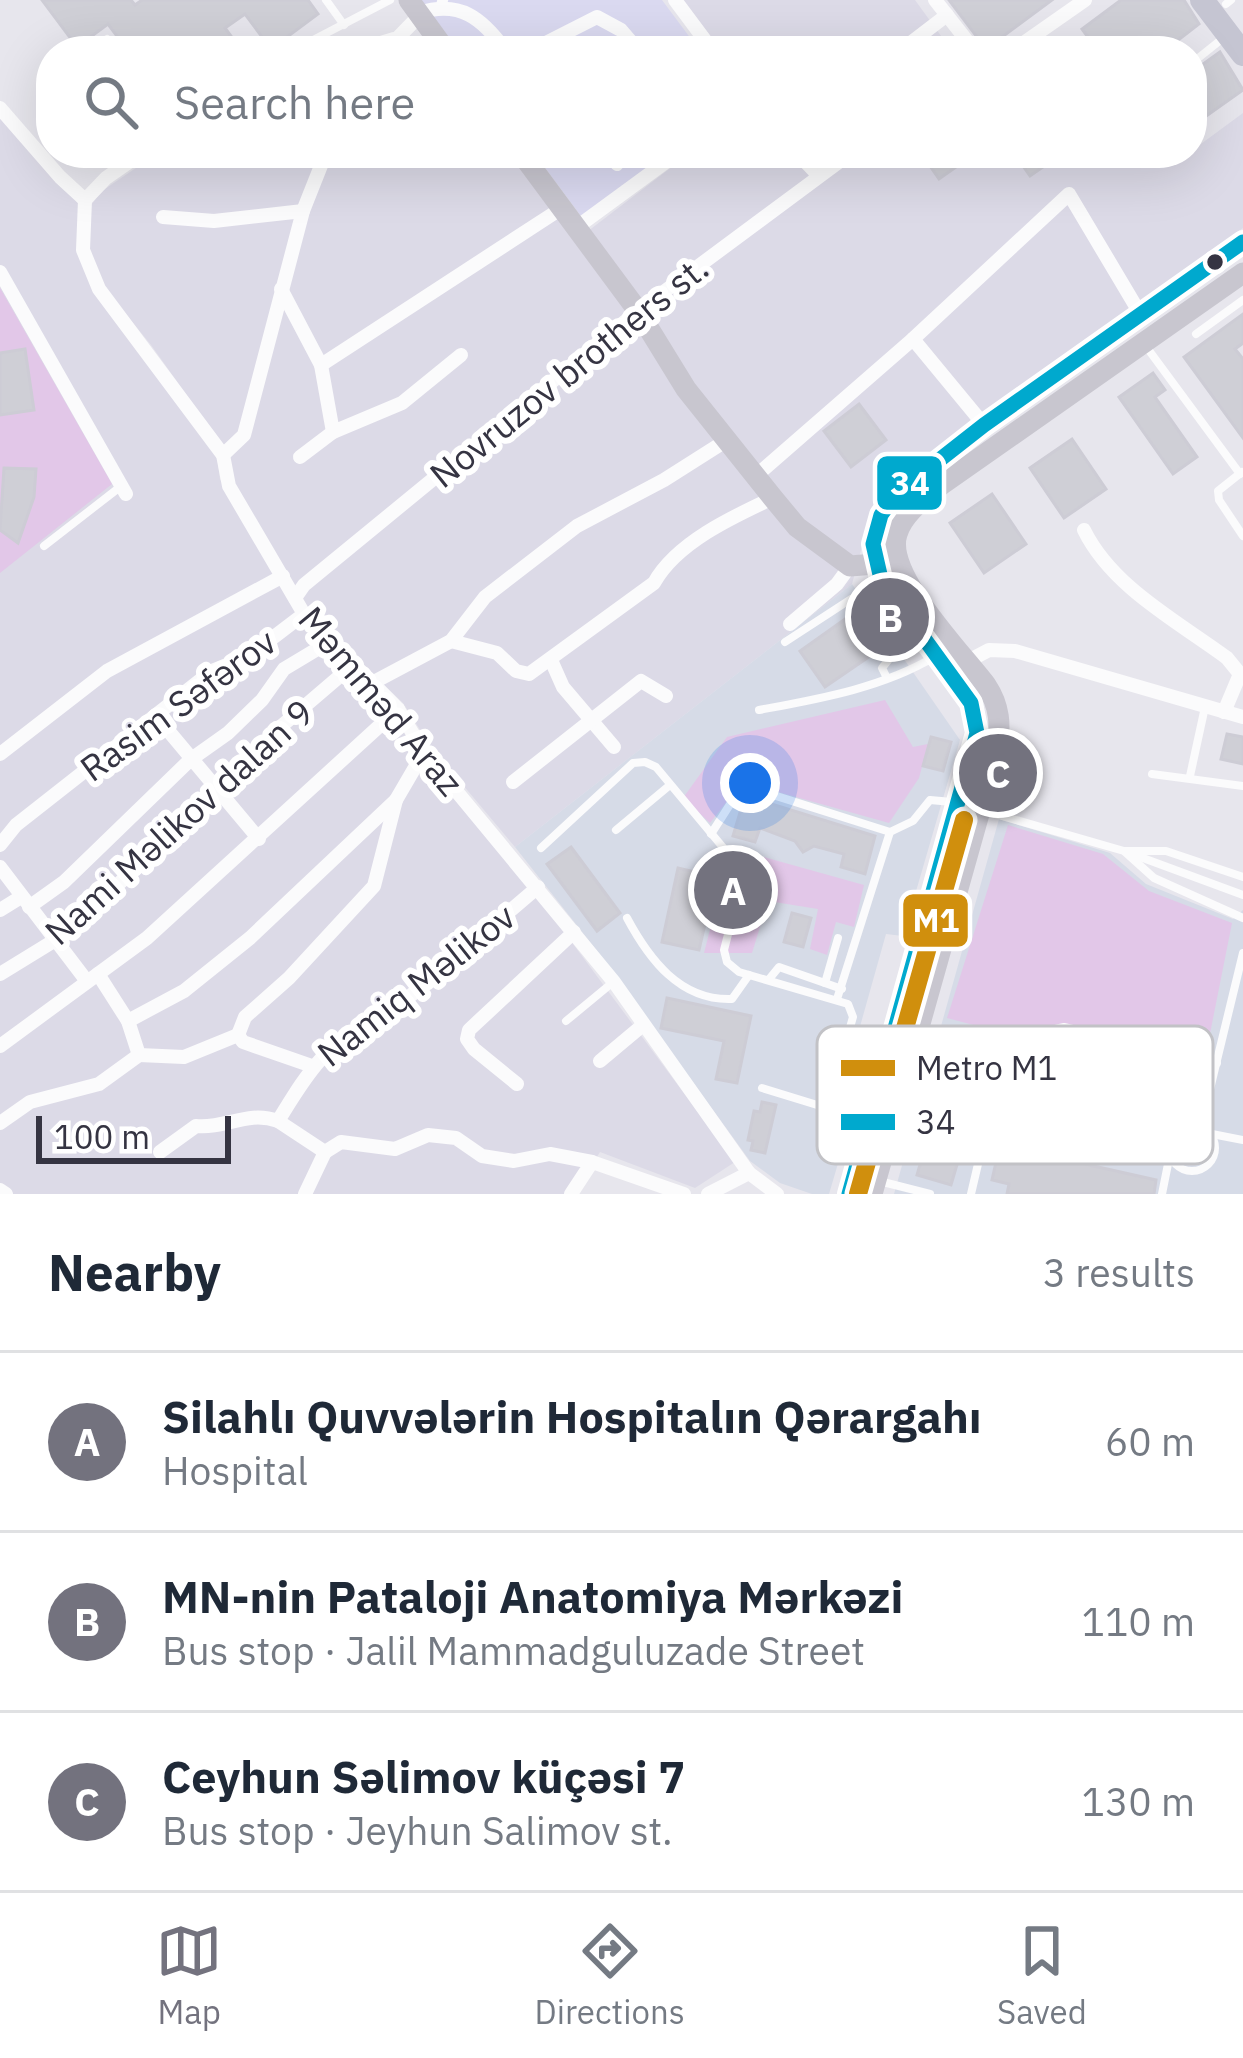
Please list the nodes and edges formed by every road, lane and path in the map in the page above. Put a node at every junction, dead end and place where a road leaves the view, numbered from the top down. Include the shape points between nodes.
1 (326, 0) edge
2 (390, 0) edge
3 (675, 0) edge
4 (935, 0) edge
5 (1085, 0) edge
6 (442, 1) edge
7 (1221, 1) edge
8 (416, 9) edge
9 (947, 15) junction
10 (344, 25) junction
11 (322, 36) edge
12 (398, 36) edge
13 (435, 36) edge
14 (495, 36) edge
15 (560, 36) edge
16 (626, 36) edge
17 (701, 36) edge
18 (920, 36) edge
19 (963, 36) edge
20 (1033, 36) edge
21 (1238, 38) edge
22 (1207, 55) edge
23 (0, 108) edge
24 (36, 149) edge
25 (52, 168) edge
26 (120, 168) edge
27 (320, 168) edge
28 (532, 168) edge
29 (658, 168) edge
30 (811, 168) edge
31 (829, 168) edge
32 (818, 176) junction
33 (86, 200) junction
34 (562, 208) junction
35 (303, 211) junction
36 (163, 217) dead end
37 (577, 227) junction
38 (1243, 242) edge
39 (0, 272) edge
40 (1243, 273) edge
41 (281, 290) junction
42 (1243, 300) edge
43 (638, 311) junction
44 (1142, 315) junction
45 (1196, 334) dead end
46 (914, 340) junction
47 (1143, 343) junction
48 (461, 355) dead end
49 (321, 364) junction
50 (1057, 389) junction
51 (984, 425) junction
52 (333, 432) junction
53 (727, 440) junction
54 (223, 454) junction
55 (300, 457) dead end
56 (1241, 473) edge
57 (757, 475) junction
58 (124, 490) joint
59 (772, 498) junction
60 (1084, 530) dead end
61 (1243, 536) edge
62 (44, 546) dead end
63 (886, 564) junction
64 (850, 566) junction
65 (283, 576) junction
66 (295, 598) junction
67 (304, 614) junction
68 (790, 624) dead end
69 (451, 641) junction
70 (785, 641) dead end
71 (329, 642) junction
72 (936, 656) junction
73 (551, 659) junction
74 (968, 661) junction
75 (354, 664) junction
76 (1242, 672) edge
77 (887, 678) junction
78 (374, 682) junction
79 (666, 696) dead end
80 (1205, 706) junction
81 (398, 709) junction
82 (759, 710) dead end
83 (1224, 712) junction
84 (156, 716) junction
85 (1243, 717) edge
86 (590, 719) junction
87 (614, 747) dead end
88 (424, 752) junction
89 (0, 754) edge
90 (190, 760) junction
91 (1152, 774) dead end
92 (1190, 776) junction
93 (513, 782) dead end
94 (670, 785) junction
95 (1243, 785) edge
96 (220, 793) junction
97 (396, 800) junction
98 (969, 807) junction
99 (616, 830) dead end
100 (890, 832) junction
101 (711, 835) junction
102 (259, 839) junction
103 (0, 845) edge
104 (541, 848) dead end
105 (1124, 851) junction
106 (0, 867) edge
107 (1243, 877) edge
108 (538, 887) junction
109 (1243, 895) edge
110 (25, 902) junction
111 (0, 910) edge
112 (627, 918) dead end
113 (1243, 918) edge
114 (574, 932) junction
115 (838, 938) dead end
116 (57, 939) junction
117 (1243, 953) edge
118 (0, 974) edge
119 (749, 975) junction
120 (92, 977) junction
121 (770, 979) junction
122 (614, 982) junction
123 (825, 983) junction
124 (839, 994) junction
125 (128, 1021) junction
126 (566, 1021) dead end
127 (643, 1024) junction
128 (850, 1026) edge
129 (901, 1026) edge
130 (917, 1026) edge
131 (238, 1035) junction
132 (0, 1046) edge
133 (139, 1055) junction
134 (601, 1061) dead end
135 (1213, 1062) edge
136 (1217, 1063) junction
137 (312, 1066) junction
138 (1213, 1080) edge
139 (518, 1084) dead end
140 (762, 1088) dead end
141 (817, 1105) edge
142 (278, 1121) junction
143 (0, 1123) edge
144 (1213, 1134) edge
145 (1243, 1140) edge
146 (160, 1152) dead end
147 (325, 1152) junction
148 (592, 1162) junction
149 (858, 1164) edge
150 (978, 1164) edge
151 (1167, 1164) edge
152 (1180, 1164) edge
153 (1205, 1164) edge
154 (749, 1173) junction
155 (874, 1187) edge
156 (305, 1194) edge
157 (571, 1194) edge
158 (684, 1194) edge
159 (709, 1194) edge
160 (777, 1194) edge
161 (849, 1194) edge
162 (930, 1194) edge
163 (971, 1194) edge
164 (1162, 1194) edge

1 - 10 lane
2 - 10 lane
3 - 17 street
4 - 9 street
5 - 20 street
6 - 8 street
6 - 14 street
7 - 21 main road
8 - 12 street
8 - 13 main road
9 - 18 street
9 - 19 street
10 - 11 lane
15 - 16 street via 597,17
21 - 22 lane
23 - 24 street
25 - 33 street
26 - 33 street
27 - 35 street
28 - 34 main road
29 - 37 street
30 - 32 street
31 - 32 street, Novruzov brothers st.
32 - 43 street, Novruzov brothers st.
33 - 54 street, Məmməd Araz via 83,250 99,290
34 - 37 main road
34 - 49 street
35 - 36 street via 214,221
35 - 41 street
37 - 43 main road
38 - 44 main road
39 - 58 street
40 - 47 main road
41 - 49 street
41 - 54 street via 244,435
42 - 45 lane
43 - 53 main road
43 - 66 street, Novruzov brothers st.
44 - 46 street via 1069,194
44 - 50 main road
46 - 51 street
46 - 57 street
47 - 50 main road
47 - 56 lane
48 - 52 street via 402,403
49 - 52 street
50 - 51 main road
50 - 63 main road via 910,512
51 - 63 main road via 887,505 876,528
52 - 55 street
53 - 57 main road
53 - 69 street via 577,526 485,597
54 - 65 street, Məmməd Araz via 229,486
56 - 61 lane via 1219,500
57 - 59 main road
58 - 62 lane
59 - 64 main road
59 - 73 street via 722,523
60 - 76 street via 1118,577
63 - 64 main road
63 - 72 main road via 889,593
63 - 74 main road
64 - 68 street
65 - 66 street, Məmməd Araz
65 - 89 street via 107,671
66 - 67 street, Məmməd Araz
67 - 71 street, Məmməd Araz
67 - 84 street, Rasim Səfərov
69 - 73 street via 497,653 522,673
69 - 78 street
70 - 77 lane via 851,599 890,650 882,668
71 - 75 street, Məmməd Araz
71 - 90 street via 284,669 228,734
72 - 77 lane
72 - 98 main road via 974,711
73 - 86 street
74 - 80 street via 989,650 1015,651
74 - 98 main road via 993,697 999,740
75 - 78 street, Məmməd Araz
75 - 96 street, Nami Məlikov dalan 9
76 - 83 street
77 - 82 lane
78 - 81 street, Məmməd Araz
79 - 86 street via 641,681
80 - 83 street
80 - 92 lane
81 - 88 street, Məmməd Araz
81 - 102 street
83 - 85 street
84 - 90 street
84 - 103 street, Rasim Səfərov
86 - 87 street
86 - 93 street
88 - 97 street
88 - 108 street, Məmməd Araz
90 - 96 street
90 - 110 street via 64,883
91 - 92 lane
92 - 95 lane
94 - 99 lane
94 - 101 lane
94 - 104 lane via 656,767 633,763
96 - 102 street
96 - 116 street, Nami Məlikov dalan 9
97 - 125 street via 250,938 184,991
97 - 131 street via 374,886 245,1017
98 - 100 lane via 930,800
98 - 105 lane
98 - 129 main road
98 - 130 main road
100 - 101 lane via 751,788 738,792
100 - 124 lane
101 - 119 lane via 743,876 724,950 727,962
102 - 120 street
105 - 107 lane via 1166,851
105 - 109 lane
105 - 113 lane via 1154,878
106 - 110 street
108 - 114 street, Məmməd Araz
108 - 137 street, Namiq Məlikov via 374,1026 352,1032
110 - 111 street
110 - 116 street
112 - 119 lane via 668,977 690,991 732,998
114 - 122 street, Məmməd Araz
114 - 139 street via 469,1030 474,1049
115 - 123 lane
116 - 118 street, Nami Məlikov dalan 9
116 - 120 street
117 - 136 lane
119 - 121 lane
120 - 125 street
120 - 132 street
121 - 123 lane via 778,967
121 - 124 lane
122 - 126 lane
122 - 127 street, Məmməd Araz
123 - 124 lane
124 - 128 lane
125 - 133 street
127 - 134 street
127 - 154 street, Məmməd Araz
131 - 133 street via 184,1058
131 - 137 street
133 - 143 street via 99,1084 42,1097
135 - 136 lane
136 - 138 lane
137 - 142 street, Namiq Məlikov
140 - 141 lane
142 - 146 street via 257,1115 211,1130 196,1126
142 - 147 street
144 - 145 lane
147 - 148 street via 340,1142 395,1148 428,1135 457,1138 482,1156
147 - 156 street
148 - 157 street
148 - 158 street
149 - 161 main road
150 - 163 lane
151 - 164 lane
152 - 153 lane via 1187,1172
154 - 159 street
154 - 160 street, Məmməd Araz
155 - 162 lane

